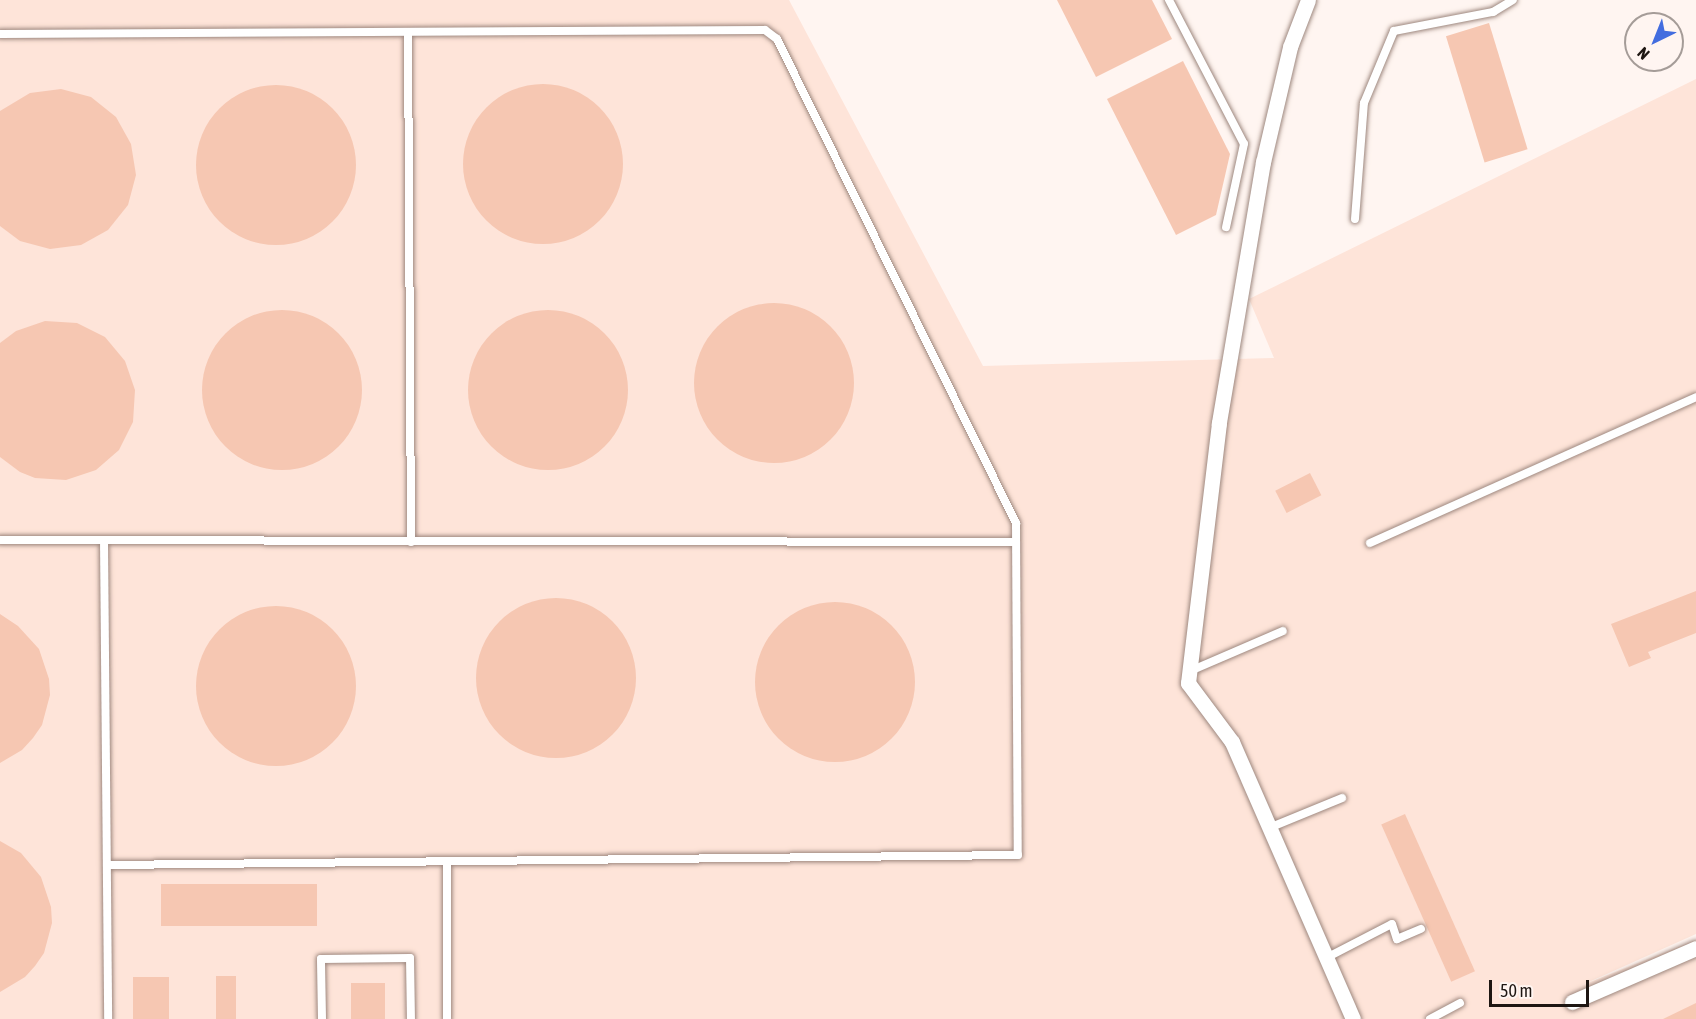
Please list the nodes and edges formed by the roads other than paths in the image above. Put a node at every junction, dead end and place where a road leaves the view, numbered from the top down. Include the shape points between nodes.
1 (1169, 0) edge
2 (1308, 0) edge
3 (1513, 0) edge
4 (408, 32) junction
5 (0, 34) edge
6 (1354, 219) dead end
7 (1227, 227) dead end
8 (1696, 397) edge
9 (0, 540) edge
10 (104, 540) junction
11 (411, 542) junction
12 (1016, 542) junction
13 (1370, 543) dead end
14 (1283, 631) dead end
15 (1190, 671) junction
16 (1342, 798) dead end
17 (1269, 828) junction
18 (447, 861) junction
19 (108, 865) junction
20 (1421, 929) dead end
21 (1696, 948) edge
22 (1326, 958) junction
23 (1572, 1002) dead end
24 (1460, 1003) dead end
25 (108, 1019) edge
26 (322, 1019) edge
27 (411, 1019) edge
28 (447, 1019) edge
29 (1353, 1019) edge
30 (1430, 1019) edge

1 - 7 lane via 1244,144
2 - 15 street via 1290,47 1262,172 1219,423
3 - 6 lane via 1493,12 1394,31 1364,103
4 - 5 lane
4 - 11 lane
4 - 12 lane via 765,30 777,39 1016,523
8 - 13 lane
9 - 10 lane
10 - 11 lane
10 - 19 lane
11 - 12 lane
12 - 18 lane via 1018,855
14 - 15 lane
15 - 17 street via 1188,683 1232,742
16 - 17 lane
17 - 22 street
18 - 19 lane
18 - 28 lane
19 - 25 lane
20 - 22 lane via 1397,939 1392,924
21 - 23 street
22 - 29 street
24 - 30 lane
26 - 27 lane via 321,959 410,958

